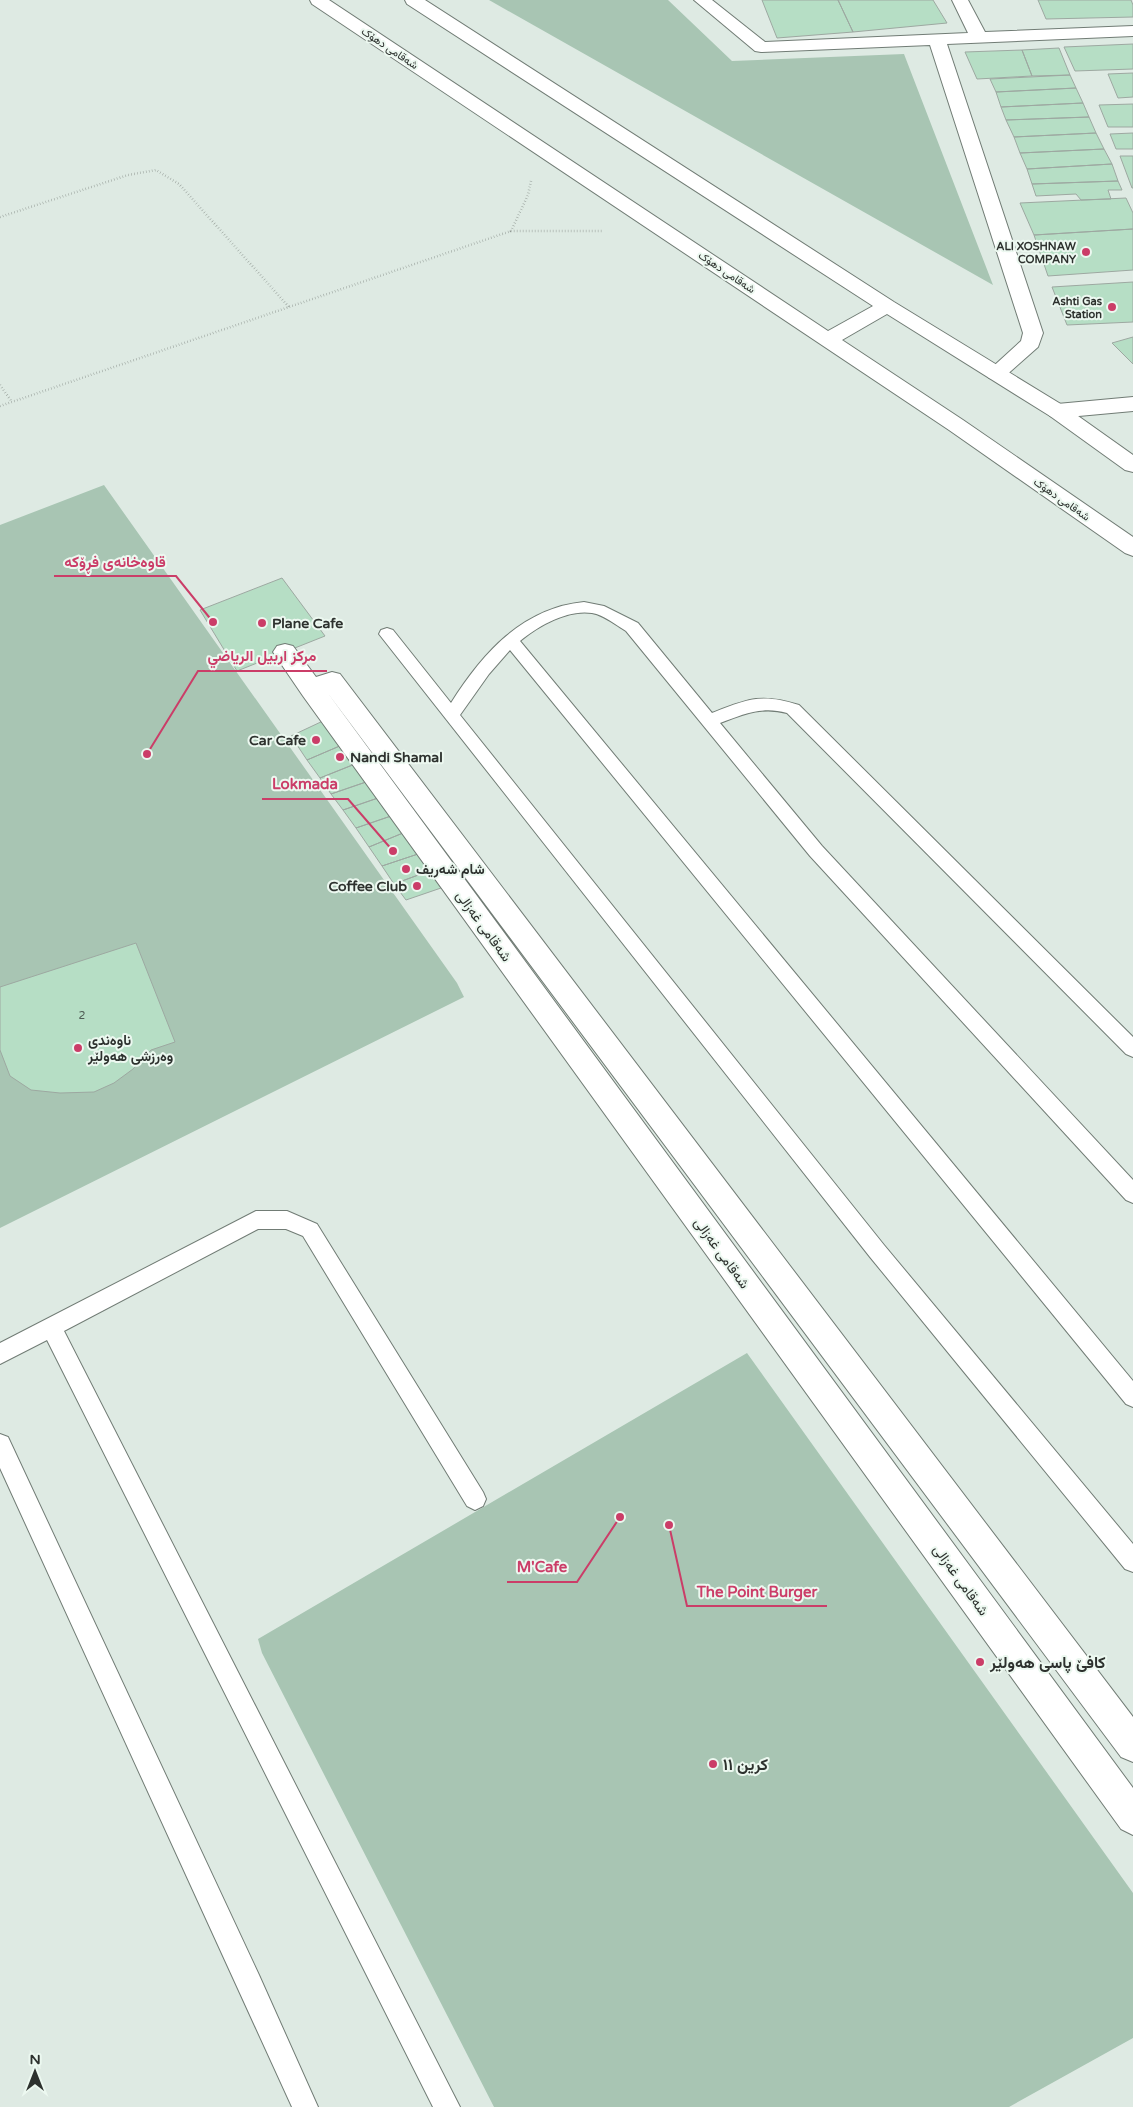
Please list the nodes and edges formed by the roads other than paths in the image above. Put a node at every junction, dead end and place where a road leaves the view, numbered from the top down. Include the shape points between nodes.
1 (318, 0) edge
2 (413, 0) edge
3 (702, 0) edge
4 (960, 0) edge
5 (1133, 31) edge
6 (979, 37) junction
7 (937, 39) junction
8 (887, 306) junction
9 (828, 339) junction
10 (996, 373) junction
11 (1133, 404) edge
12 (1056, 411) junction
13 (1133, 465) edge
14 (1133, 548) edge
15 (387, 634) dead end
16 (510, 639) junction
17 (285, 652) dead end
18 (312, 690) junction
19 (452, 715) junction
20 (710, 721) junction
21 (1133, 1049) edge
22 (1133, 1194) edge
23 (51, 1327) junction
24 (0, 1354) edge
25 (1133, 1397) edge
26 (0, 1444) edge
27 (475, 1499) dead end
28 (1133, 1562) edge
29 (1133, 1745) edge
30 (1133, 1817) edge
31 (305, 2107) edge
32 (447, 2107) edge

1 - 9 main road, شەقامی دهۆک
2 - 8 main road
3 - 7 main road via 760,47
4 - 6 main road
5 - 6 main road
6 - 7 main road
7 - 10 main road via 1032,333 1031,343
8 - 9 main road
8 - 10 main road
9 - 14 main road, شەقامی دهۆک
10 - 12 main road
11 - 12 main road
12 - 13 main road
15 - 19 lane
16 - 19 lane via 480,671
16 - 20 lane via 541,620 566,610 594,608 632,627
16 - 25 lane
17 - 18 main road, شەقامی غەزالی
18 - 29 main road, شەقامی غەزالی via 332,680
18 - 30 main road, شەقامی غەزالی
19 - 28 lane via 871,1243
20 - 21 lane via 760,702 793,709
20 - 22 lane via 816,851
23 - 24 lane
23 - 27 lane via 256,1220 287,1220 310,1230
23 - 32 lane
26 - 31 lane

